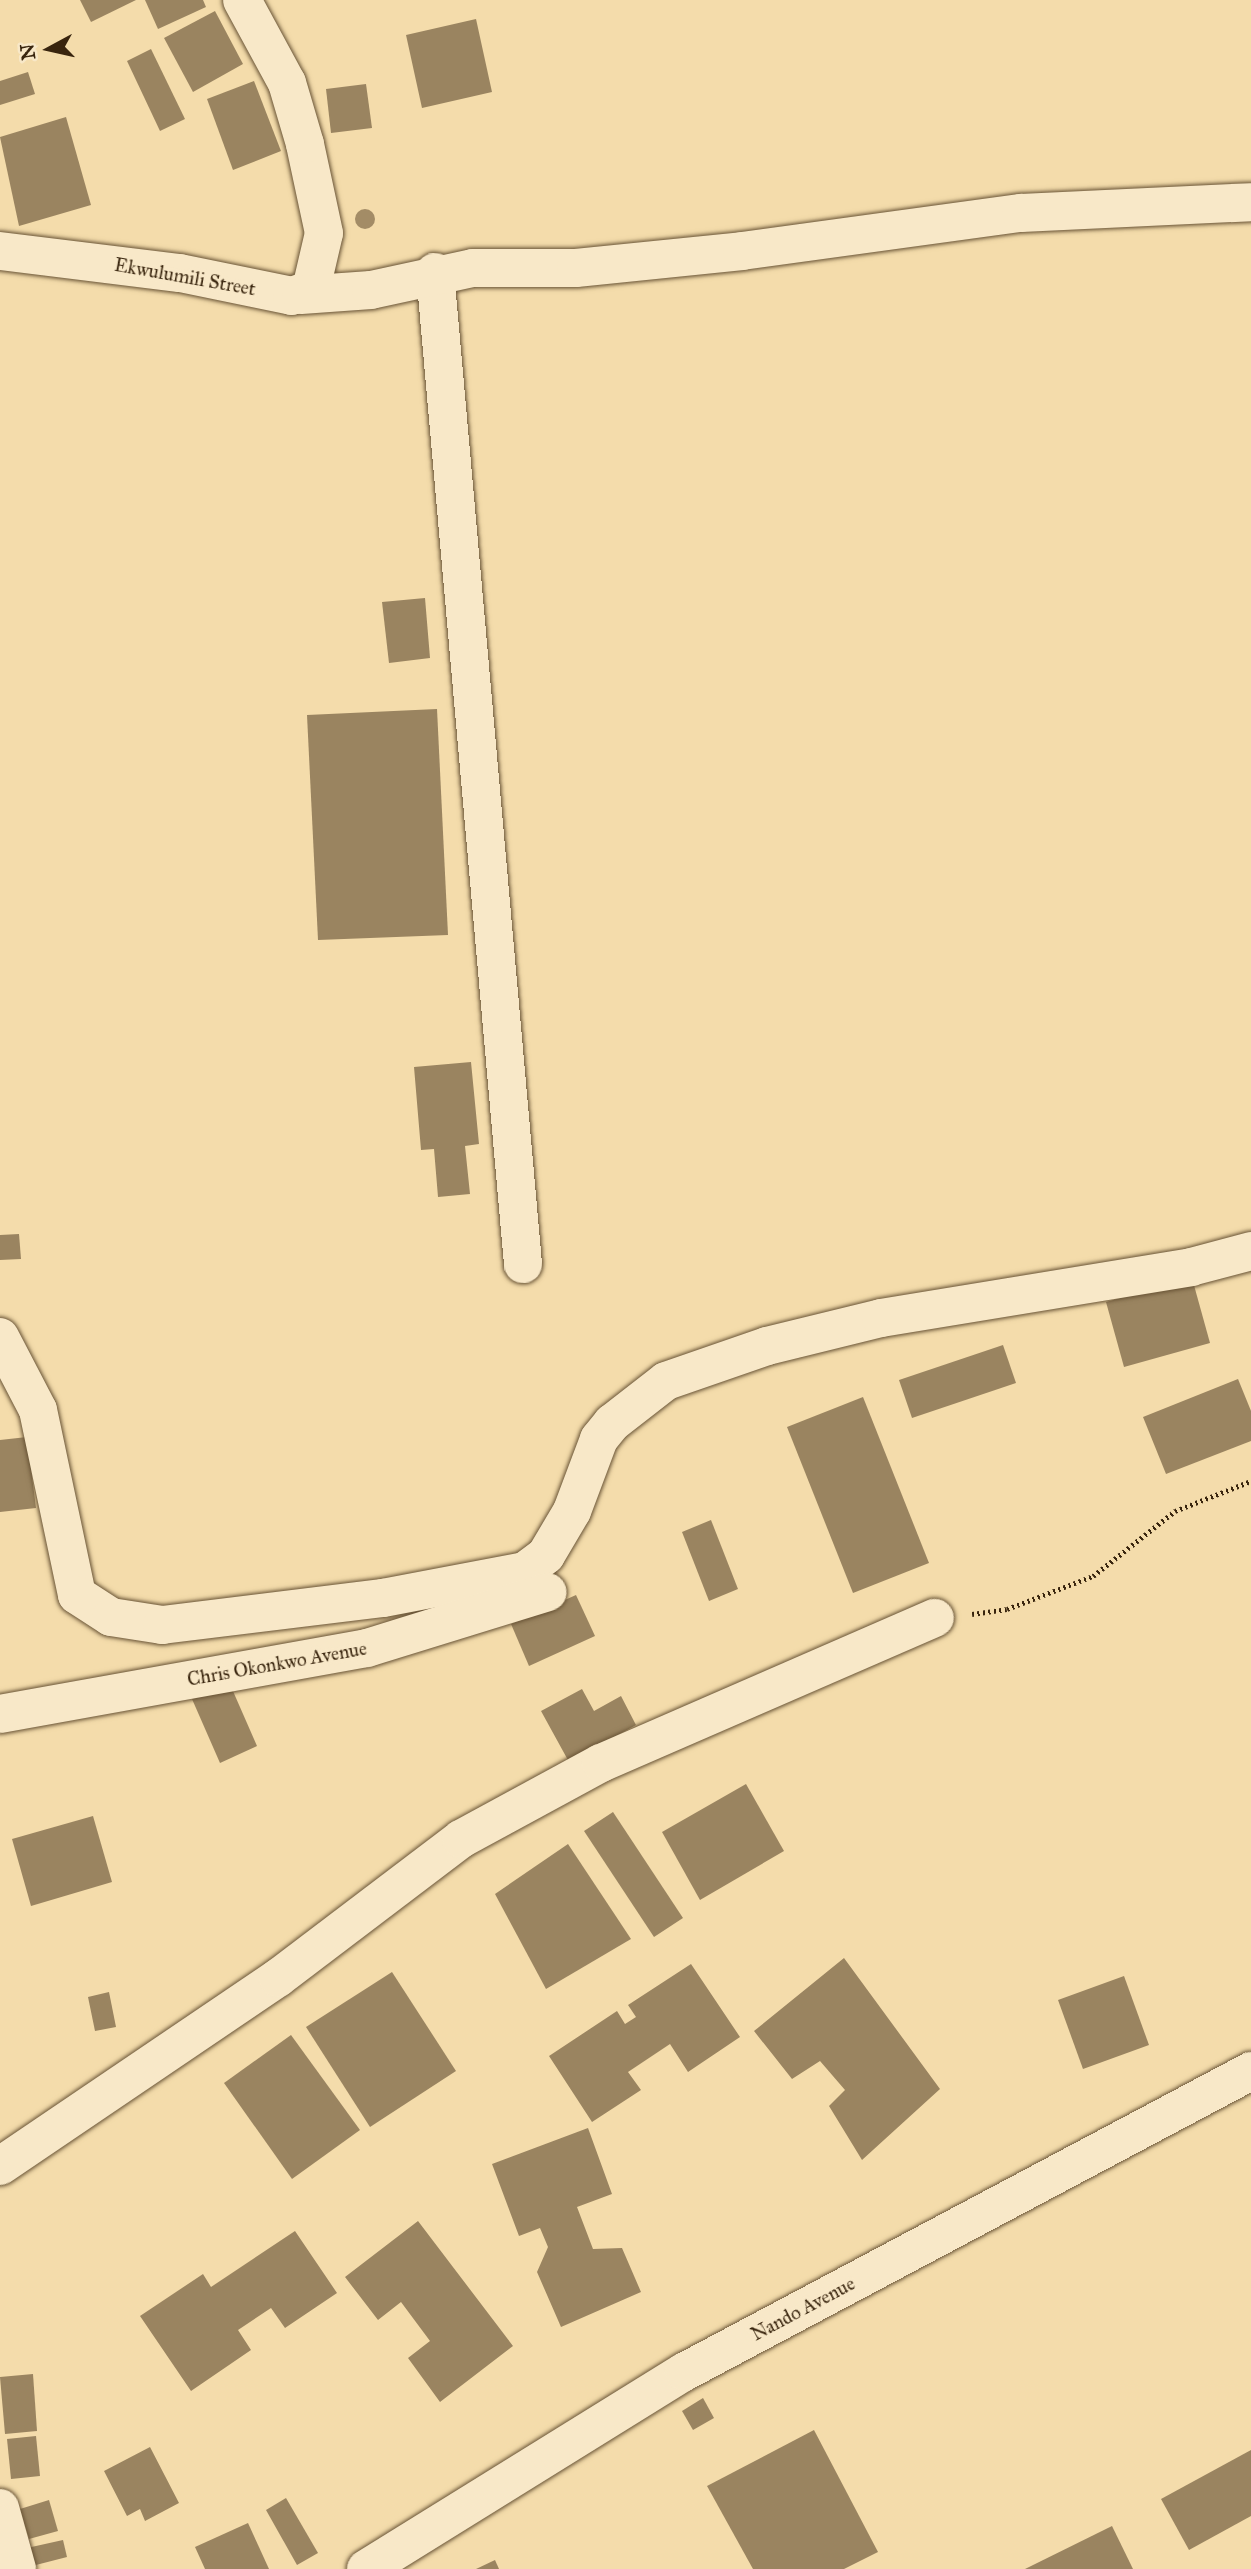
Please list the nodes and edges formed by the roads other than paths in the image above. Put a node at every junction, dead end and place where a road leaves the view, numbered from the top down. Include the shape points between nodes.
1 (242, 0) edge
2 (1251, 202) edge
3 (0, 251) edge
4 (435, 272) junction
5 (301, 295) junction
6 (1251, 1251) edge
7 (523, 1264) dead end
8 (0, 1336) edge
9 (548, 1592) dead end
10 (935, 1618) road end
11 (0, 1714) edge
12 (1251, 2071) edge
13 (0, 2166) edge
14 (0, 2508) edge
15 (17, 2569) edge
16 (366, 2569) edge

1 - 5 street via 287,83 324,233 311,289
2 - 4 street, Ekwulumili Street via 1021,213 743,251
3 - 5 street, Ekwulumili Street
4 - 5 street, Ekwulumili Street via 372,290
4 - 7 street
6 - 8 street via 1191,1267 881,1318 767,1346 666,1381 612,1423 599,1439 572,1510 546,1555 526,1571 383,1598 162,1625 111,1617 77,1595 38,1410
9 - 11 street, Chris Okonkwo Avenue via 367,1648
10 - 13 street via 601,1763 461,1839 278,1978
12 - 16 street, Nando Avenue via 684,2372
14 - 15 street

